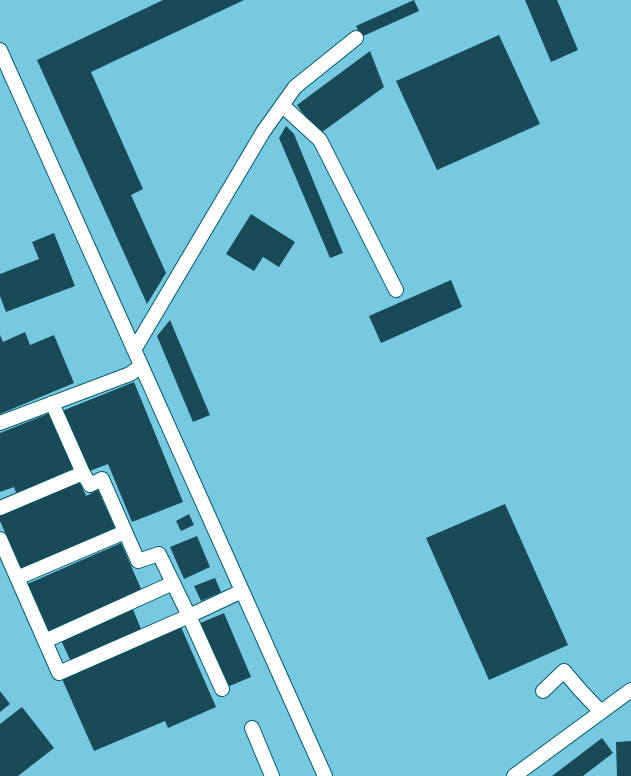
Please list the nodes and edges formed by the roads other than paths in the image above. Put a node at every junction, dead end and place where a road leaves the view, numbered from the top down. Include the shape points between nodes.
1 (356, 38) dead end
2 (0, 50) edge
3 (282, 105) junction
4 (396, 290) dead end
5 (134, 350) junction
6 (141, 366) junction
7 (52, 404) junction
8 (0, 423) edge
9 (83, 472) junction
10 (0, 508) edge
11 (125, 532) junction
12 (0, 539) edge
13 (17, 578) junction
14 (173, 583) junction
15 (242, 591) junction
16 (189, 616) junction
17 (45, 641) junction
18 (222, 689) dead end
19 (631, 690) edge
20 (543, 691) dead end
21 (602, 712) junction
22 (252, 728) dead end
23 (272, 776) edge
24 (325, 776) edge
25 (514, 776) edge

1 - 3 street via 295,87
2 - 5 street
3 - 4 street via 320,140
3 - 5 street via 263,132
5 - 6 street
6 - 7 street via 130,374
6 - 15 street
7 - 8 street
7 - 9 street
9 - 10 street
9 - 11 street via 90,485 102,479
11 - 13 street
11 - 14 street via 138,561 159,554
12 - 13 street
13 - 17 street
14 - 16 street
14 - 17 street
15 - 16 street
15 - 24 street
16 - 17 street via 59,673
16 - 18 street
19 - 21 street
20 - 21 street via 564,671
21 - 25 street
22 - 23 street

